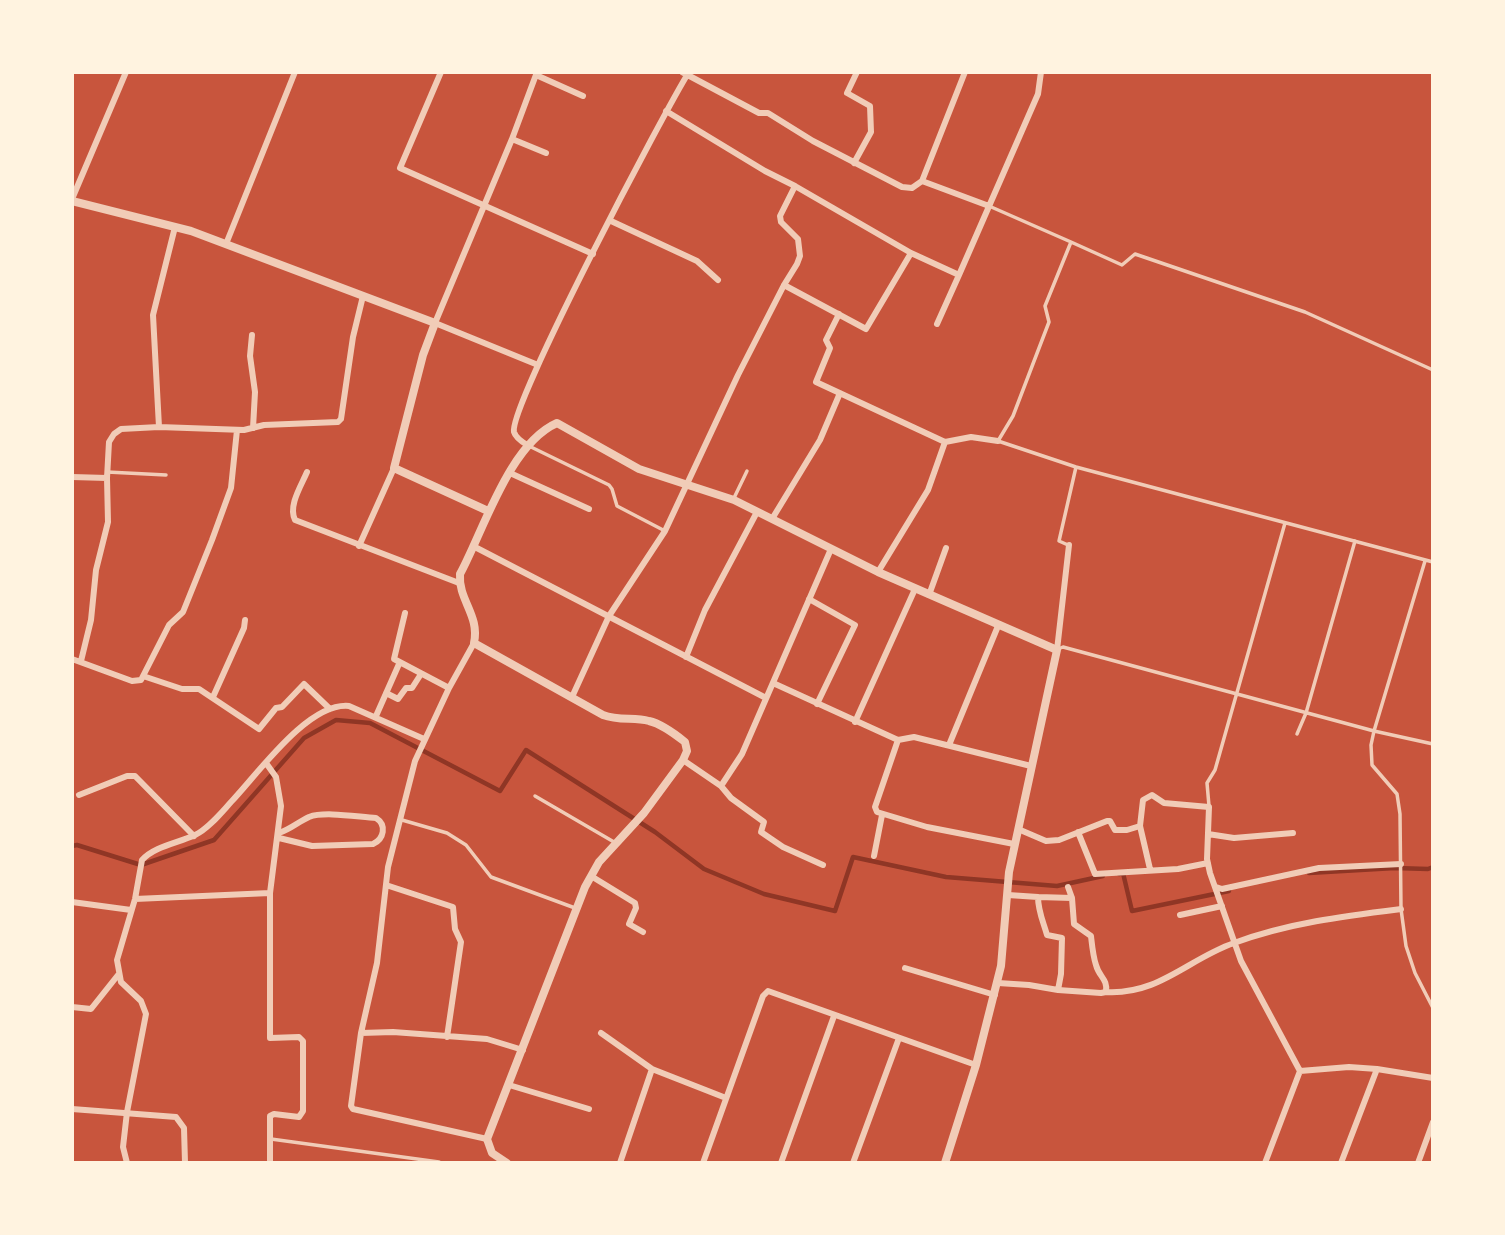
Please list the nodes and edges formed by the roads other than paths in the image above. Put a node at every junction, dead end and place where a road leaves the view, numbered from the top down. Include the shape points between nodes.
1 (126, 72) edge
2 (295, 72) edge
3 (441, 72) edge
4 (857, 72) edge
5 (965, 72) edge
6 (1041, 72) edge
7 (537, 73) edge
8 (686, 73) edge
9 (583, 96) dead end
10 (666, 111) junction
11 (512, 139) junction
12 (546, 153) dead end
13 (854, 163) junction
14 (922, 181) junction
15 (795, 187) junction
16 (72, 200) edge
17 (483, 205) junction
18 (989, 206) junction
19 (611, 220) junction
20 (175, 227) junction
21 (1070, 242) junction
22 (226, 244) junction
23 (911, 253) junction
24 (593, 254) junction
25 (959, 275) junction
26 (718, 280) dead end
27 (784, 285) junction
28 (363, 296) junction
29 (839, 314) junction
30 (435, 323) junction
31 (937, 324) dead end
32 (252, 335) dead end
33 (538, 365) junction
34 (1433, 370) edge
35 (840, 393) junction
36 (159, 427) junction
37 (253, 428) junction
38 (237, 430) junction
39 (998, 440) junction
40 (945, 442) junction
41 (529, 446) junction
42 (1076, 467) junction
43 (394, 468) junction
44 (747, 471) dead end
45 (307, 472) dead end
46 (510, 473) junction
47 (107, 475) junction
48 (166, 475) dead end
49 (72, 477) edge
50 (686, 484) junction
51 (734, 500) junction
52 (589, 509) dead end
53 (488, 511) junction
54 (757, 512) junction
55 (772, 519) junction
56 (1285, 523) junction
57 (665, 531) junction
58 (1355, 541) junction
59 (1069, 545) joint
60 (359, 546) junction
61 (473, 546) junction
62 (946, 548) dead end
63 (831, 549) junction
64 (1425, 560) junction
65 (1433, 562) edge
66 (878, 572) junction
67 (459, 583) junction
68 (915, 589) junction
69 (929, 595) junction
70 (809, 599) junction
71 (405, 613) dead end
72 (609, 616) junction
73 (244, 620) dead end
74 (998, 626) junction
75 (474, 643) junction
76 (1056, 650) junction
77 (686, 657) junction
78 (72, 659) edge
79 (80, 661) junction
80 (399, 664) junction
81 (421, 674) junction
82 (143, 676) junction
83 (773, 683) junction
84 (449, 688) junction
85 (386, 693) junction
86 (1236, 694) junction
87 (213, 697) junction
88 (572, 697) junction
89 (766, 698) junction
90 (817, 704) junction
91 (330, 709) junction
92 (1306, 713) junction
93 (376, 716) junction
94 (855, 722) junction
95 (1374, 732) junction
96 (1297, 734) dead end
97 (898, 740) junction
98 (422, 742) junction
99 (1433, 744) edge
100 (949, 746) junction
101 (683, 761) junction
102 (266, 763) junction
103 (1031, 766) junction
104 (721, 786) junction
105 (79, 795) dead end
106 (535, 796) dead end
107 (1209, 807) junction
108 (882, 815) junction
109 (402, 820) junction
110 (1140, 826) junction
111 (1018, 829) junction
112 (1078, 832) junction
113 (1293, 833) dead end
114 (1208, 834) junction
115 (279, 835) junction
116 (194, 836) junction
117 (616, 843) junction
118 (1014, 844) junction
119 (874, 856) dead end
120 (1208, 863) junction
121 (823, 865) dead end
122 (1401, 865) junction
123 (1150, 869) junction
124 (591, 876) junction
125 (386, 885) junction
126 (1068, 887) dead end
127 (1216, 888) junction
128 (1009, 891) junction
129 (270, 893) junction
130 (1038, 897) junction
131 (1072, 898) junction
132 (135, 899) junction
133 (72, 902) edge
134 (1222, 906) junction
135 (575, 908) junction
136 (131, 909) junction
137 (1401, 909) junction
138 (1180, 915) dead end
139 (643, 932) dead end
140 (1234, 943) junction
141 (905, 968) dead end
142 (118, 975) junction
143 (998, 983) junction
144 (1058, 990) junction
145 (1106, 992) junction
146 (995, 995) junction
147 (72, 1007) edge
148 (1433, 1008) edge
149 (834, 1016) junction
150 (360, 1033) junction
151 (601, 1033) dead end
152 (447, 1037) junction
153 (899, 1038) junction
154 (523, 1049) junction
155 (976, 1065) junction
156 (652, 1069) junction
157 (1377, 1069) junction
158 (1300, 1071) junction
159 (1433, 1078) edge
160 (509, 1085) junction
161 (726, 1098) junction
162 (72, 1109) edge
163 (589, 1109) dead end
164 (127, 1112) junction
165 (1433, 1122) edge
166 (269, 1139) junction
167 (487, 1139) junction
168 (439, 1162) edge
169 (127, 1163) edge
170 (186, 1163) edge
171 (270, 1163) edge
172 (507, 1163) edge
173 (620, 1163) edge
174 (703, 1163) edge
175 (781, 1163) edge
176 (853, 1163) edge
177 (945, 1163) edge
178 (1265, 1163) edge
179 (1341, 1163) edge
180 (1418, 1163) edge

1 - 16 street
2 - 22 street
3 - 17 street via 400,168
4 - 13 street via 847,93 870,106 872,126
5 - 14 street
6 - 18 street via 1038,94
7 - 9 street
7 - 11 street
8 - 10 street
8 - 13 street
10 - 15 street
10 - 19 street
11 - 12 street
11 - 17 street
13 - 14 street via 906,188
14 - 18 street
15 - 23 street
15 - 27 street via 780,216 797,237 800,256
16 - 20 street
17 - 24 street
17 - 30 street
18 - 21 lane
18 - 25 street
19 - 24 street
19 - 26 street via 697,261
20 - 22 street
20 - 36 street via 153,315
21 - 34 lane via 1122,265 1135,254 1305,312
21 - 39 lane via 1045,306 1049,321 1013,416
22 - 28 street
23 - 25 street
23 - 29 street via 866,328
24 - 33 street
25 - 31 street
27 - 29 street
27 - 50 street
28 - 30 street
28 - 37 street via 340,421
29 - 35 street via 826,340 830,348 816,382
30 - 33 street
30 - 43 street
32 - 37 street
33 - 41 street via 515,420 514,433
35 - 40 street
35 - 55 street via 820,440
36 - 38 street
36 - 47 street via 121,429 114,434 109,442
37 - 38 street
38 - 82 street via 230,488 212,540 183,612 169,625
39 - 40 street via 971,437
39 - 42 lane
40 - 66 street via 928,490
41 - 46 street
41 - 50 street via 556,423 639,470
41 - 57 lane via 608,485 617,506
42 - 56 lane
42 - 59 lane via 1059,541
43 - 53 street
43 - 60 street
44 - 51 lane
45 - 60 street via 293,517
46 - 52 street
46 - 53 street
47 - 48 lane
47 - 49 street
47 - 79 street via 108,522
50 - 51 street
50 - 57 street
51 - 54 street
53 - 61 street
54 - 55 street
54 - 77 street via 705,610
55 - 63 street
56 - 58 lane
56 - 86 lane
57 - 72 street
58 - 64 lane
58 - 92 lane
59 - 76 street
60 - 67 street
61 - 67 street
61 - 72 street
62 - 69 street
63 - 66 street
63 - 70 street
64 - 65 lane
64 - 95 lane
66 - 68 street
67 - 75 street via 474,618
68 - 69 street
68 - 94 street
69 - 74 street
70 - 83 street
70 - 90 street via 855,625
71 - 80 street via 393,656
72 - 77 street
72 - 88 street
73 - 87 street
74 - 76 street
74 - 100 street
75 - 84 street
75 - 88 street
76 - 86 lane via 1063,647
76 - 103 street
77 - 89 street
78 - 79 street
79 - 82 street via 132,681
80 - 81 street
80 - 85 street
81 - 84 street
81 - 85 street via 399,699
82 - 87 street via 182,689 199,689
83 - 89 street
83 - 90 street
84 - 98 street
85 - 93 street
86 - 92 lane
86 - 107 lane via 1215,770 1206,783
87 - 91 street via 259,729 304,684
88 - 101 street via 617,720 655,723 685,742
89 - 104 street via 742,754
90 - 94 street
91 - 93 street via 349,706
91 - 102 street via 295,733
92 - 95 lane
92 - 96 lane
93 - 98 street
94 - 97 street
95 - 99 lane
95 - 122 lane via 1373,765 1397,794
97 - 100 street via 914,737
97 - 108 street via 875,807
98 - 109 street
100 - 103 street
101 - 104 street
101 - 117 street
102 - 115 street via 276,777
102 - 116 street
103 - 111 street
104 - 121 street via 764,821 761,832
105 - 116 street via 135,776
106 - 117 lane
107 - 110 street via 1164,803 1152,795 1143,800
107 - 114 street
108 - 118 street
108 - 119 street
109 - 125 street
109 - 135 lane via 447,833 467,845 491,877
110 - 112 street via 1115,830 1107,821
110 - 123 street
111 - 112 street via 1046,841
111 - 118 street
112 - 123 street via 1095,874
113 - 114 street via 1234,838
114 - 120 street
115 - 115 street via 314,816 376,818 383,829 373,844 312,846
115 - 129 street
116 - 132 street via 144,857
117 - 124 street
118 - 128 street
120 - 123 street
120 - 127 street
122 - 127 street via 1319,868
122 - 137 lane
124 - 135 street
124 - 139 street via 635,903 629,924
125 - 150 street via 377,963
125 - 152 street via 453,907 461,942
126 - 131 street
127 - 134 street
128 - 130 street
128 - 143 street
129 - 132 street
129 - 166 street via 270,1038 302,1038 303,1111 299,1117 270,1116
130 - 131 street
130 - 144 street via 1047,935 1062,939
131 - 145 street via 1074,924 1091,936
132 - 136 street
133 - 136 street
134 - 138 street
134 - 140 street
135 - 154 street
136 - 142 street via 117,960
137 - 140 street via 1312,921
137 - 148 lane via 1406,946
140 - 145 street via 1166,980 1144,988
140 - 158 street
141 - 146 street
142 - 147 street via 90,1009
142 - 164 street via 141,1000 146,1014
143 - 144 street
143 - 146 street
144 - 145 street
146 - 155 street
149 - 153 street
149 - 161 street via 768,991
149 - 175 street
150 - 152 street
150 - 167 street via 352,1108
151 - 156 street
152 - 154 street
153 - 155 street
153 - 176 street
154 - 160 street
155 - 177 street
156 - 161 street
156 - 173 street
157 - 158 street
157 - 159 street
157 - 179 street
158 - 178 street
160 - 163 street
160 - 167 street
161 - 174 street
162 - 164 street
164 - 169 street via 123,1147
164 - 170 street via 179,1119 184,1128
165 - 180 street
166 - 168 lane
166 - 171 street
167 - 172 street via 492,1153

